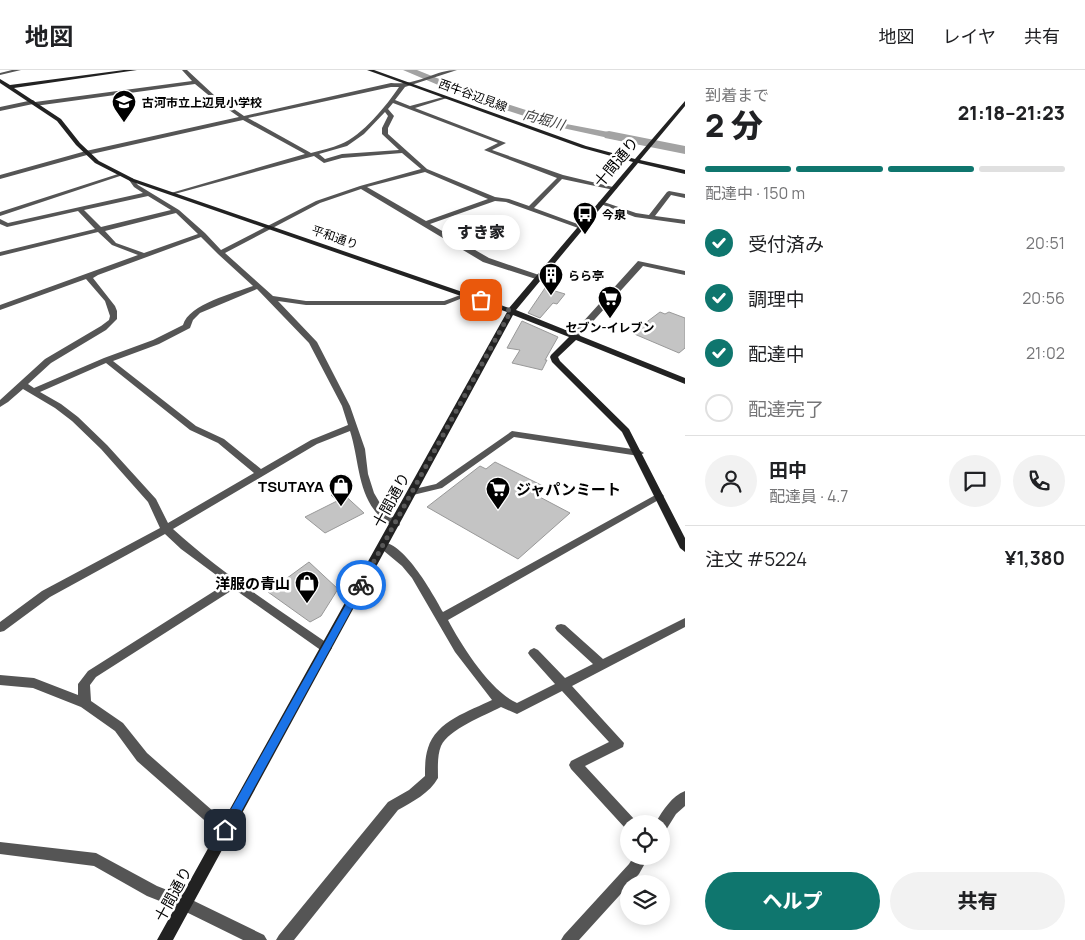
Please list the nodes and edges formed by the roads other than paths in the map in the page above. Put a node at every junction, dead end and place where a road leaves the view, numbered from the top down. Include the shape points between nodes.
1 (19, 70) edge
2 (135, 70) edge
3 (184, 70) edge
4 (369, 70) edge
5 (380, 70) edge
6 (455, 70) edge
7 (0, 74) edge
8 (0, 81) edge
9 (195, 82) junction
10 (416, 83) junction
11 (403, 86) junction
12 (10, 87) junction
13 (0, 88) edge
14 (445, 97) junction
15 (392, 101) junction
16 (34, 103) junction
17 (685, 103) edge
18 (410, 108) junction
19 (0, 109) edge
20 (386, 110) junction
21 (242, 119) junction
22 (403, 151) junction
23 (86, 153) junction
24 (313, 154) junction
25 (637, 160) junction
26 (424, 170) junction
27 (685, 170) edge
28 (120, 175) junction
29 (561, 176) junction
30 (0, 177) edge
31 (132, 180) junction
32 (362, 187) junction
33 (614, 188) junction
34 (148, 194) junction
35 (173, 194) junction
36 (685, 196) edge
37 (494, 199) junction
38 (601, 203) junction
39 (530, 208) junction
40 (79, 209) junction
41 (176, 211) junction
42 (0, 214) edge
43 (652, 216) junction
44 (0, 221) edge
45 (685, 222) edge
46 (426, 223) junction
47 (581, 227) junction
48 (99, 228) junction
49 (270, 228) junction
50 (202, 234) junction
51 (220, 253) junction
52 (0, 254) edge
53 (143, 255) junction
54 (685, 273) edge
55 (95, 274) junction
56 (539, 278) junction
57 (258, 286) junction
58 (466, 295) junction
59 (271, 298) junction
60 (0, 308) edge
61 (511, 311) junction
62 (574, 336) junction
63 (106, 360) junction
64 (685, 381) edge
65 (22, 386) junction
66 (34, 391) junction
67 (0, 404) edge
68 (352, 426) junction
69 (639, 453) junction
70 (260, 474) junction
71 (413, 492) junction
72 (660, 496) junction
73 (395, 524) junction
74 (166, 529) junction
75 (383, 546) junction
76 (685, 548) edge
77 (234, 584) junction
78 (442, 618) junction
79 (685, 622) edge
80 (0, 628) edge
81 (561, 628) dead end
82 (326, 648) junction
83 (534, 654) dead end
84 (602, 666) junction
85 (0, 680) edge
86 (564, 685) junction
87 (501, 701) junction
88 (85, 703) junction
89 (685, 797) edge
90 (622, 815) edge
91 (668, 815) edge
92 (225, 830) junction
93 (0, 848) edge
94 (636, 865) edge
95 (185, 904) junction
96 (165, 940) edge
97 (259, 940) edge
98 (284, 940) edge
99 (569, 940) edge

1 - 7 street
2 - 12 street
3 - 9 street
4 - 10 street, 西牛谷辺見線
5 - 10 street, 西牛谷辺見線
6 - 10 street
8 - 12 street, 平和通り
9 - 16 street
9 - 21 street
10 - 11 street
10 - 14 street, 西牛谷辺見線
10 - 25 street, 西牛谷辺見線
11 - 15 street
11 - 21 street via 391,85
12 - 13 street
12 - 16 street, 平和通り
14 - 18 street
14 - 25 street, 西牛谷辺見線 via 544,133
15 - 18 street
15 - 20 street
16 - 19 street
16 - 23 street, 平和通り via 59,120
17 - 25 street, 十間通り
18 - 29 street via 503,143 487,150
20 - 22 street via 391,116 384,132
20 - 24 street via 345,145
21 - 23 street
21 - 24 street
22 - 24 street via 342,156 324,161
22 - 26 street
23 - 28 street, 平和通り
23 - 30 street
24 - 35 street
25 - 27 street, 西牛谷辺見線
25 - 33 street, 十間通り
26 - 32 street
26 - 37 street
28 - 31 street, 平和通り
28 - 42 street
29 - 33 street
29 - 39 street
31 - 34 street
31 - 35 street, 平和通り
32 - 46 street
32 - 49 street via 318,202
33 - 38 street, 十間通り
34 - 40 street
34 - 41 street
35 - 49 street, 平和通り
36 - 43 street via 669,193
37 - 39 street
37 - 46 street
38 - 43 street via 635,215
38 - 47 street, 十間通り
39 - 47 street
40 - 44 street via 6,225
40 - 48 street
41 - 48 street
41 - 50 street
43 - 45 street
46 - 56 street via 486,260
47 - 56 street, 十間通り
48 - 52 street
48 - 53 street via 114,244
49 - 51 street
49 - 58 street, 平和通り
50 - 51 street
50 - 53 street
51 - 57 street
53 - 55 street
54 - 62 street via 641,263
55 - 60 street
55 - 65 street via 89,278 112,306 112,321 53,357
56 - 61 street, 十間通り
57 - 59 street
57 - 63 street via 197,311 187,326 163,338
58 - 59 street via 445,303 306,303
58 - 61 street, 平和通り
59 - 68 street via 313,342 346,406
61 - 62 street, 平和通り
61 - 71 street, 十間通り
62 - 64 street, 平和通り
62 - 69 street via 554,357 556,362 626,431
63 - 66 street
63 - 70 street via 193,428 221,441
65 - 66 street
65 - 67 street
66 - 74 street via 75,419 104,447 152,501
68 - 70 street via 314,442
68 - 73 street via 369,493 380,512
69 - 71 street via 512,434 439,486
69 - 72 street
70 - 74 street
71 - 73 street, 十間通り
72 - 76 street
72 - 78 street
73 - 75 street, 十間通り
74 - 77 street
74 - 80 street via 46,594
75 - 78 street via 406,562
75 - 82 street, 十間通り
77 - 82 street
77 - 88 street via 92,674 84,684
78 - 87 street via 455,643
79 - 84 street
81 - 84 street
82 - 92 street, 十間通り
83 - 86 street
84 - 86 street
85 - 88 street via 34,683
86 - 87 street via 517,709
86 - 90 street via 618,743 576,765
87 - 98 street via 444,732 437,741 430,778 414,794 394,806
88 - 92 street via 119,727 142,757
89 - 91 street
92 - 95 street, 十間通り
93 - 95 street via 96,860 152,891
94 - 99 street
95 - 96 street, 十間通り
95 - 97 street

